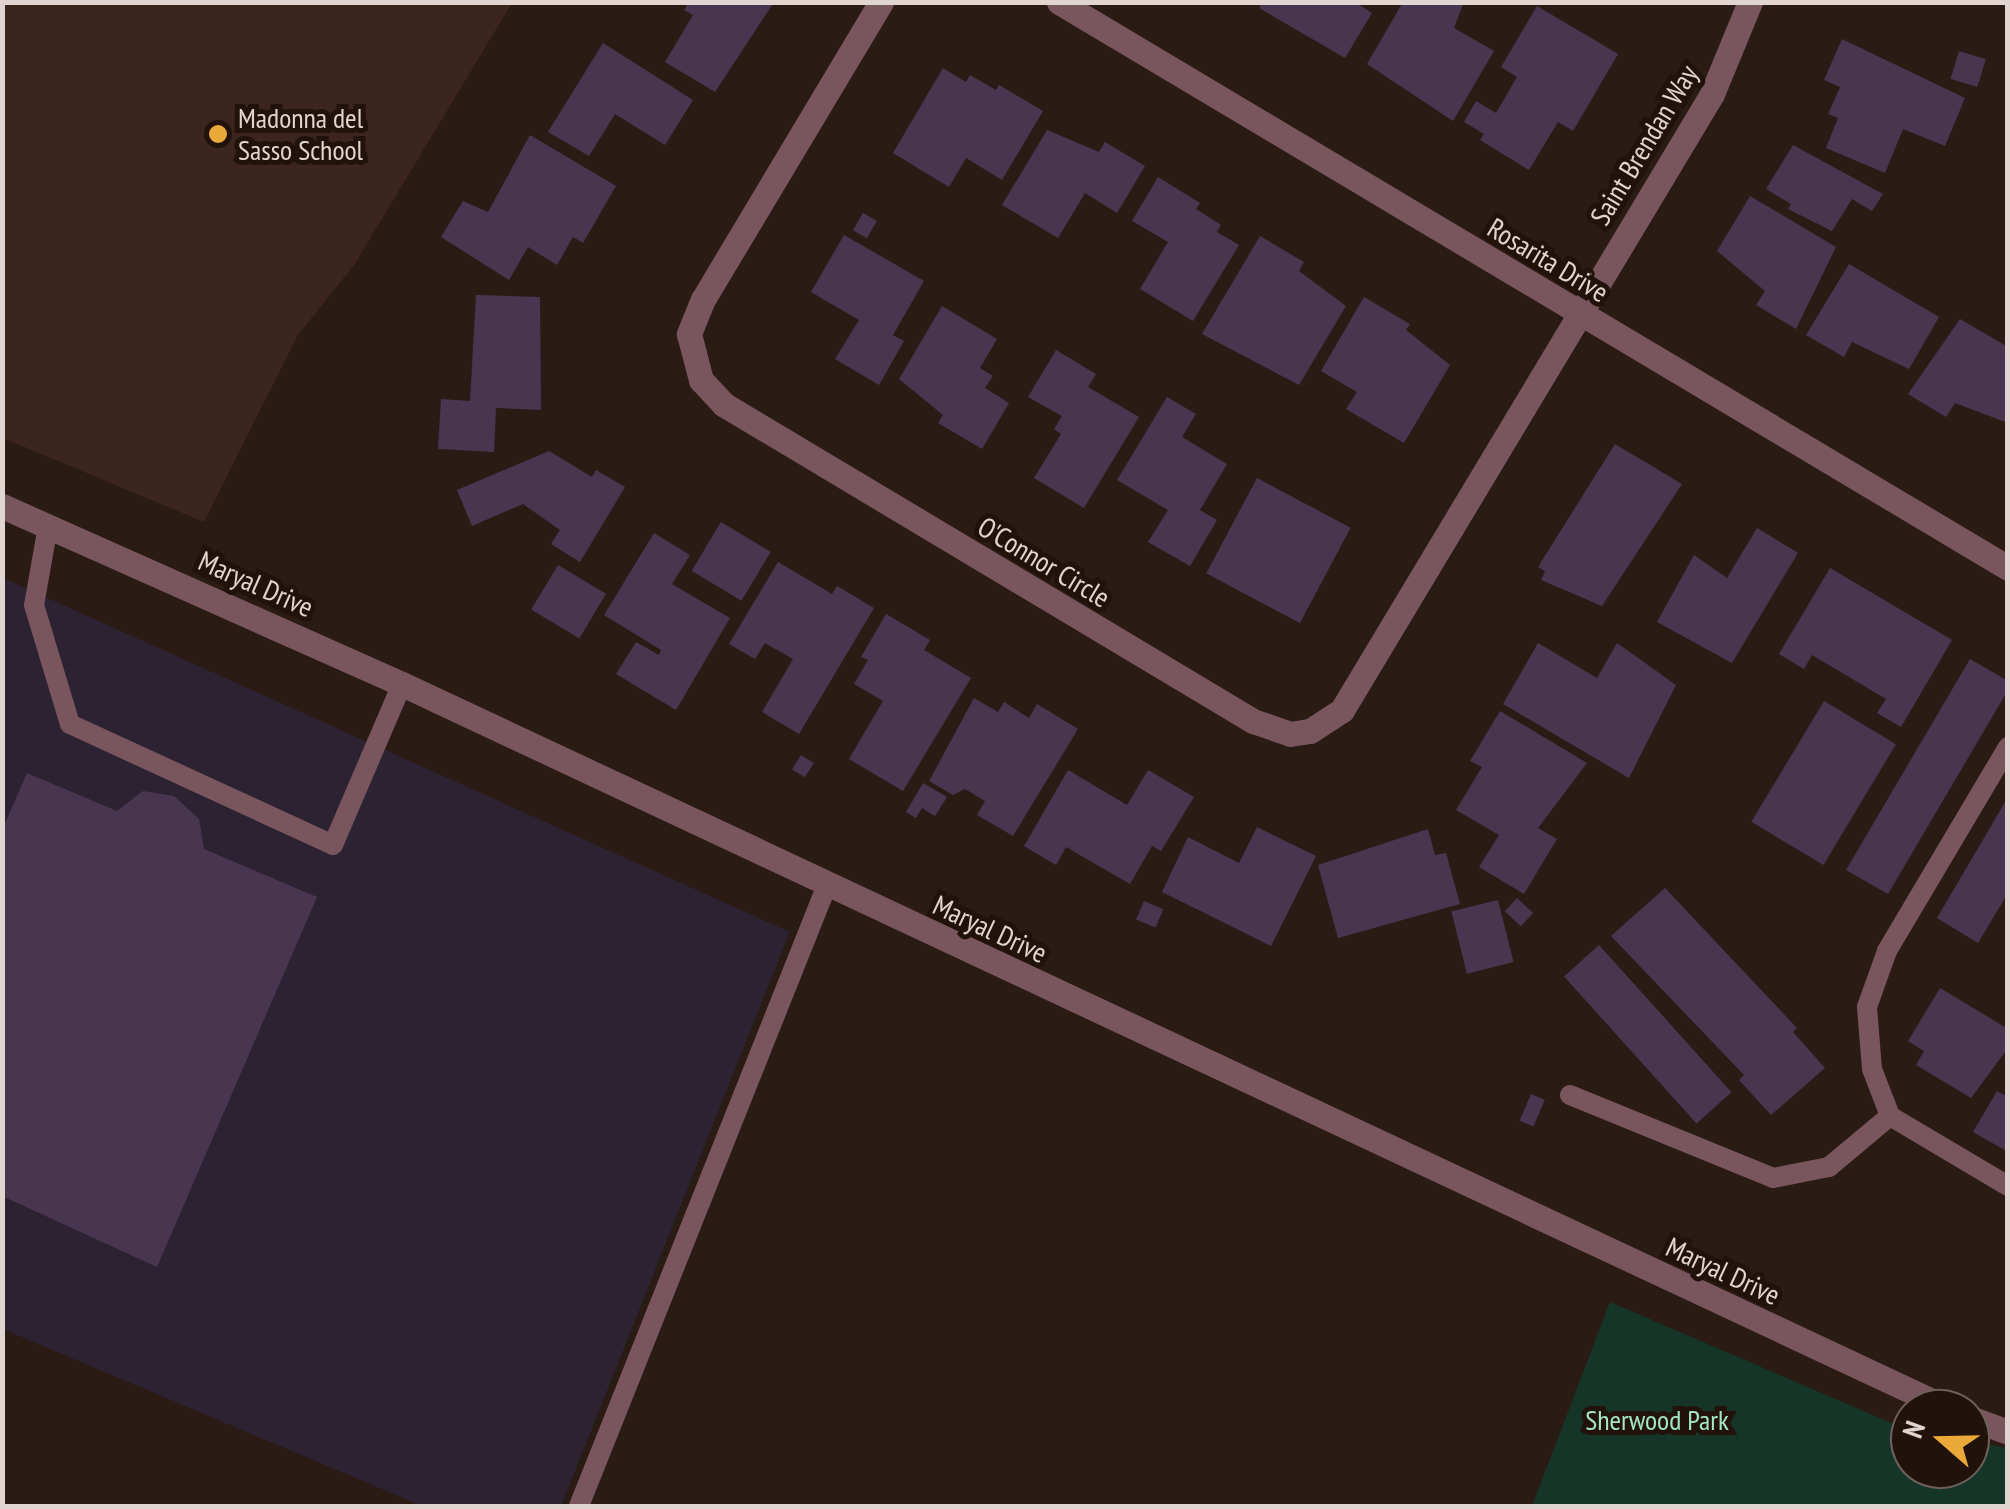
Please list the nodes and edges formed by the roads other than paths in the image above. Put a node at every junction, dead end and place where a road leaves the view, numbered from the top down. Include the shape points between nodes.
1 (882, 2) edge
2 (1059, 2) edge
3 (1750, 2) edge
4 (1578, 313) junction
5 (2, 506) edge
6 (48, 526) junction
7 (2008, 568) edge
8 (402, 684) junction
9 (2008, 747) edge
10 (828, 885) junction
11 (1570, 1095) dead end
12 (1890, 1116) junction
13 (2008, 1186) edge
14 (1906, 1389) edge
15 (578, 1506) edge

1 - 4 street, O'Connor Circle via 702,299 689,334 701,380 723,404 1271,731 1310,731 1342,710
2 - 4 street, Rosarita Drive
3 - 4 street, Saint Brendan Way via 1712,94
4 - 7 street, Rosarita Drive
5 - 6 street, Maryal Drive
6 - 8 street, Maryal Drive
6 - 8 lane via 34,606 70,724 333,845
8 - 10 street, Maryal Drive
9 - 12 lane via 1873,981 1867,1007 1872,1069
10 - 14 street, Maryal Drive
10 - 15 lane
11 - 12 lane via 1773,1178 1830,1167
12 - 13 lane

